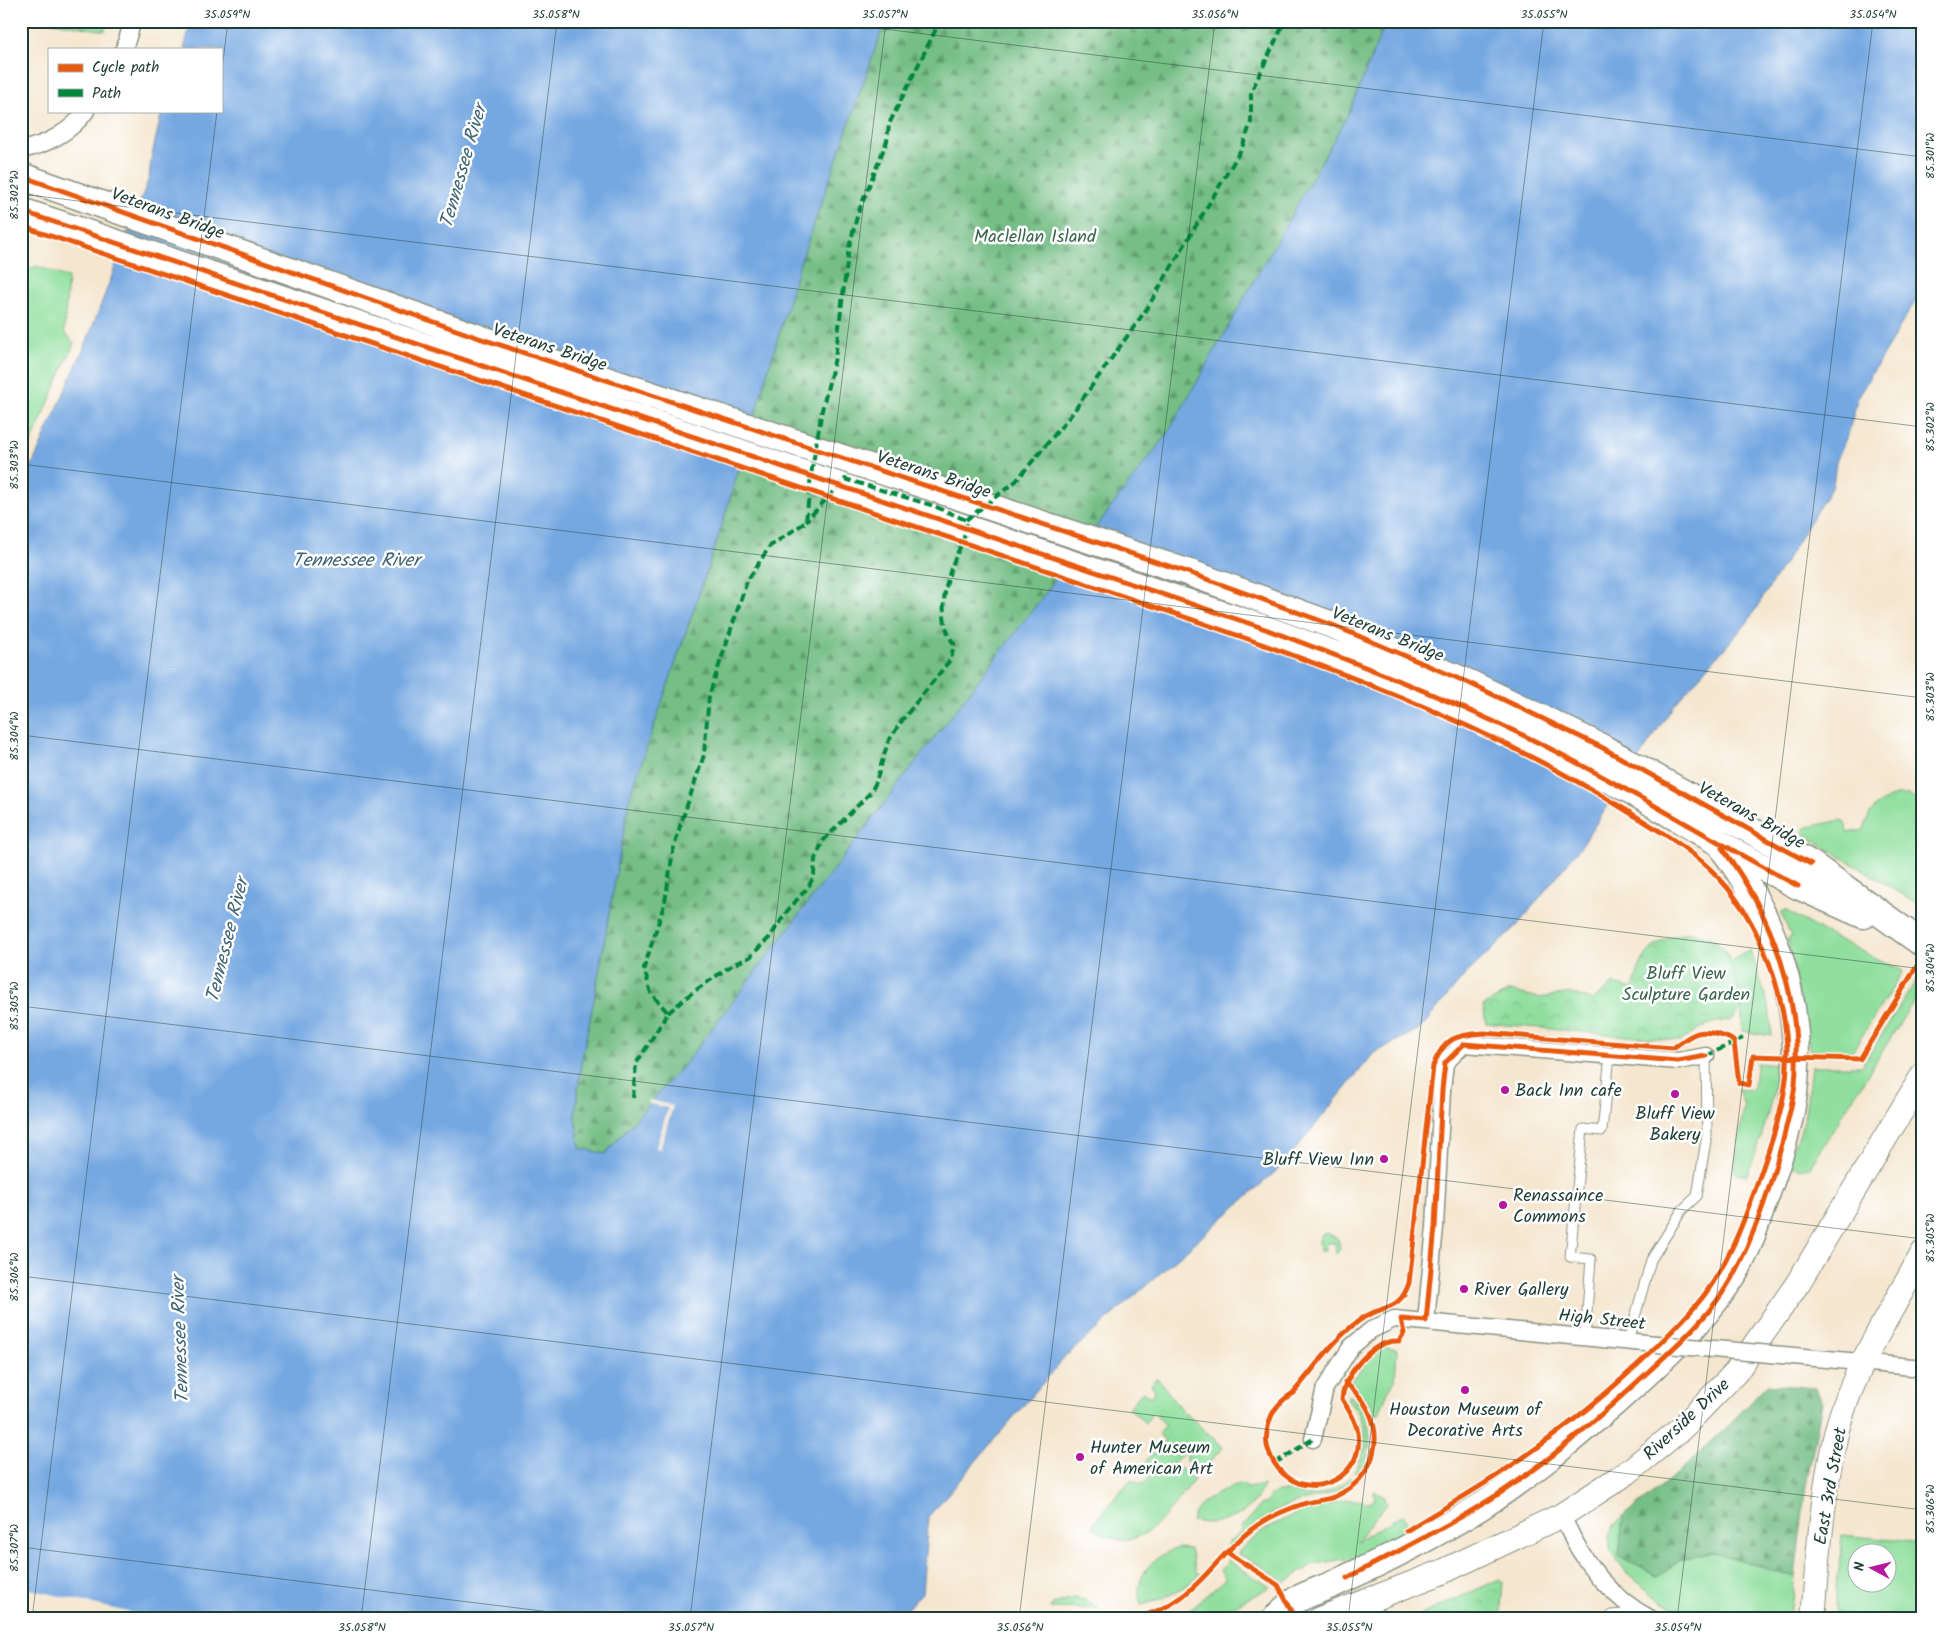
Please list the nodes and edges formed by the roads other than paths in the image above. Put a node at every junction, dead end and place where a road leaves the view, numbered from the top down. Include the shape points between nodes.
1 (133, 21) edge
2 (124, 48) edge
3 (85, 112) edge
4 (21, 150) edge
5 (21, 176) edge
6 (21, 211) edge
7 (1717, 842) junction
8 (1915, 939) edge
9 (1610, 1056) junction
10 (1706, 1056) joint
11 (1923, 1075) edge
12 (1923, 1253) edge
13 (1426, 1321) junction
14 (1585, 1337) junction
15 (1631, 1342) junction
16 (1865, 1362) junction
17 (1923, 1368) edge
18 (1313, 1439) dead end
19 (1562, 1515) junction
20 (1625, 1613) edge
21 (1329, 1617) edge
22 (1275, 1619) edge
23 (1608, 1619) edge
24 (1651, 1619) edge
25 (1812, 1619) edge

1 - 2 street
3 - 4 street via 76,125 35,148
5 - 8 main road, Veterans Bridge via 479,338 1190,573 1334,626 1469,682 1601,747 1812,864
6 - 7 main road via 1338,656 1433,694 1534,741 1630,790
7 - 8 main road via 1798,886
7 - 22 main road via 1743,875 1768,924 1794,1022 1795,1085 1775,1170 1744,1253 1730,1280 1702,1319 1667,1354 1537,1466 1483,1504 1347,1578 1296,1600
9 - 10 street via 1678,1061
9 - 13 street via 1464,1044 1445,1063
9 - 14 lane via 1602,1131 1583,1129 1570,1257 1591,1259
10 - 15 lane via 1707,1134 1697,1196 1682,1210 1651,1260
11 - 19 main road, Riverside Drive via 1798,1283 1736,1372 1682,1428 1628,1472
12 - 16 main road, East 3rd Street
13 - 14 street, High Street
13 - 18 street, High Street via 1394,1319 1370,1330 1351,1347 1325,1388
14 - 15 street, High Street
15 - 16 street, High Street, bridge
16 - 17 street, High Street
16 - 25 main road, East 3rd Street via 1835,1436 1822,1512
19 - 20 street via 1582,1557 1613,1592
19 - 21 main road, Riverside Drive via 1442,1572
20 - 23 lane via 1611,1615
20 - 24 street

